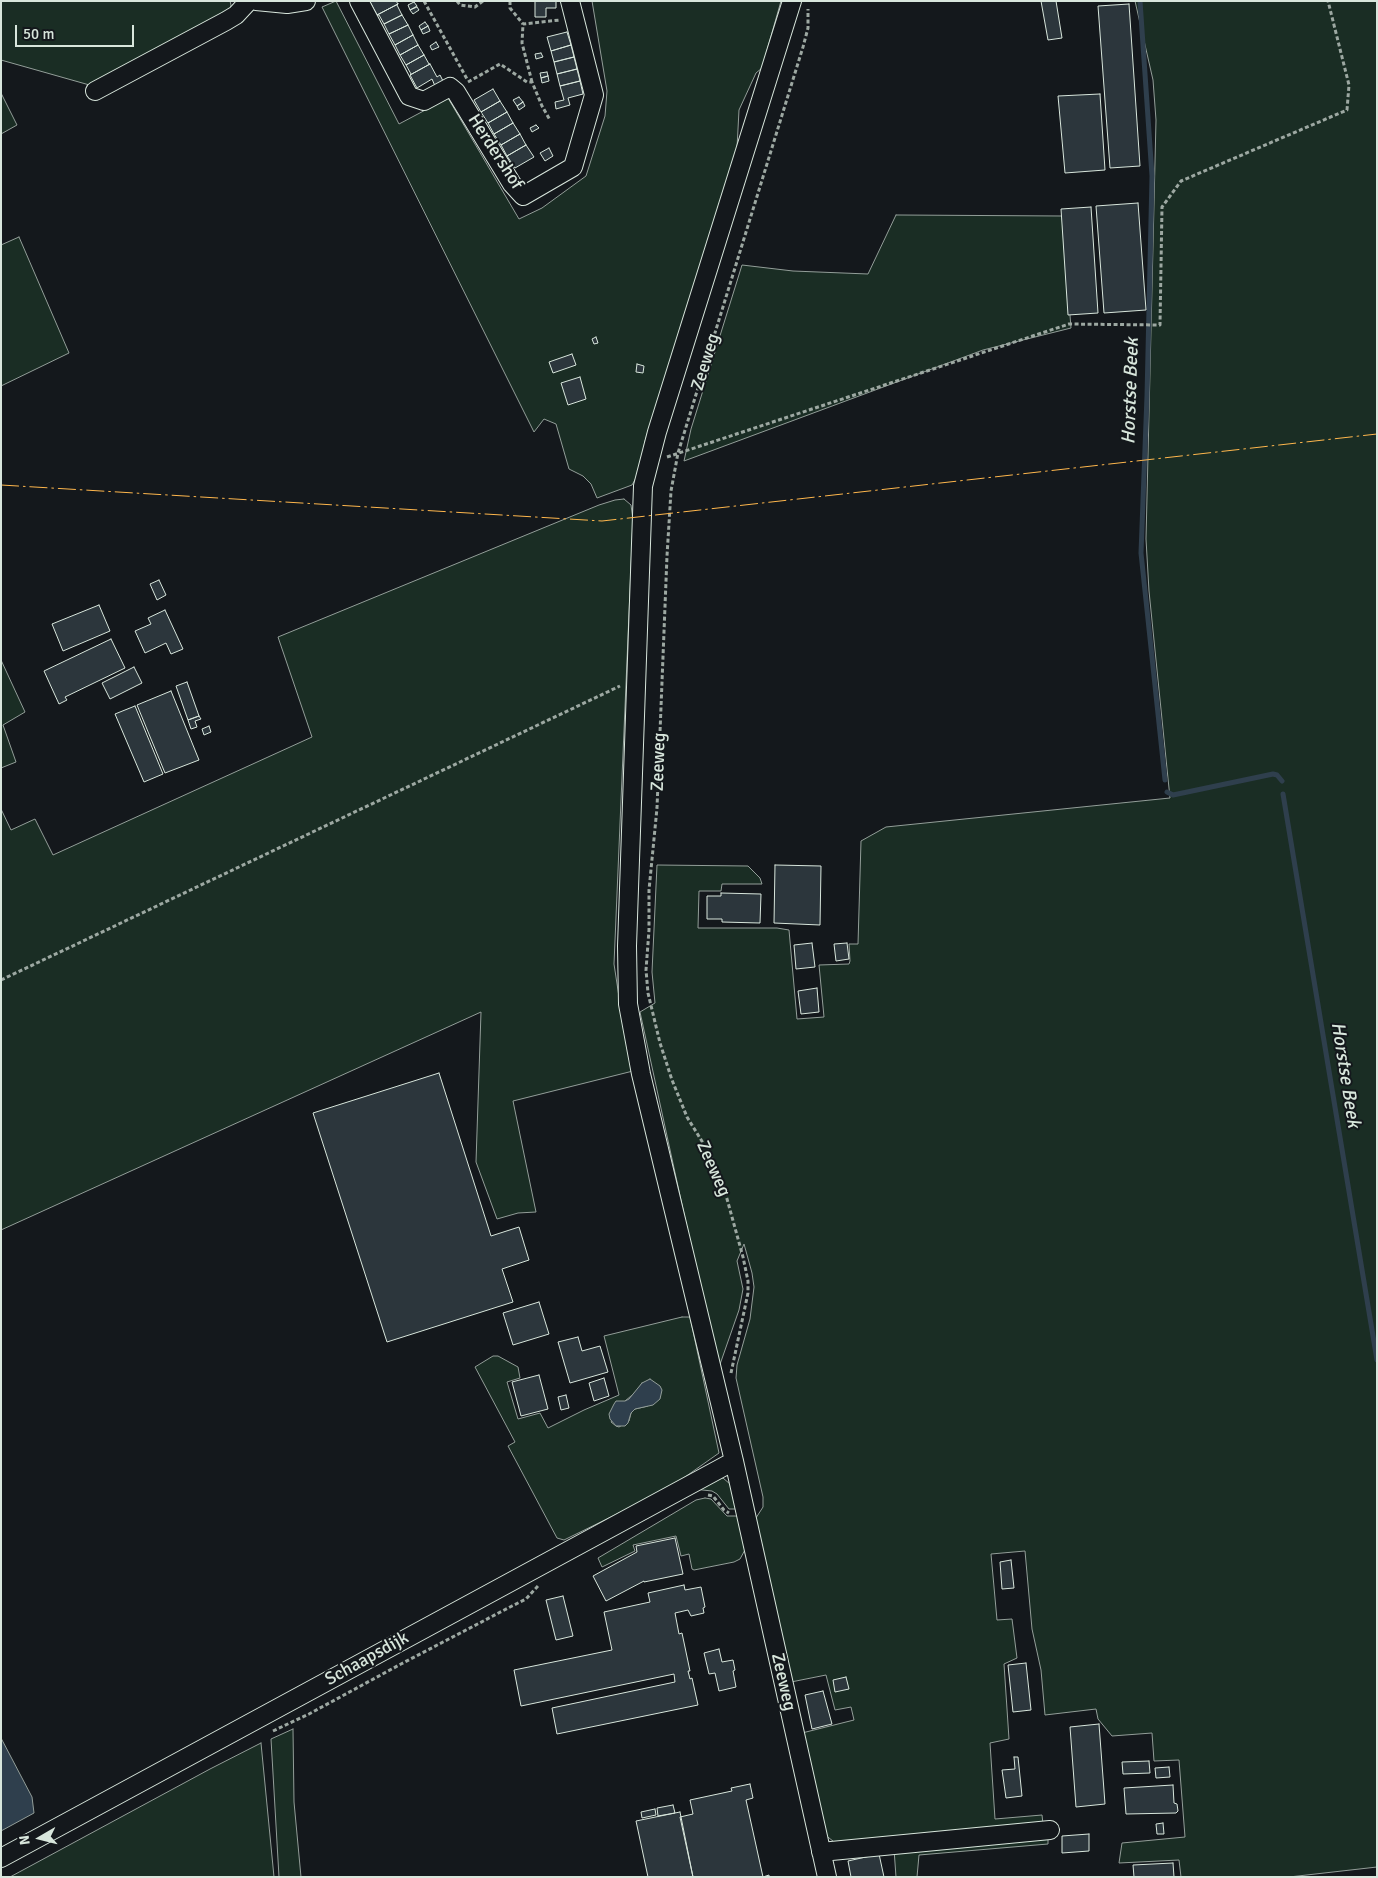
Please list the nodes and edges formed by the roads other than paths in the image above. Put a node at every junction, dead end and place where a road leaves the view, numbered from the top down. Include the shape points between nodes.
1 (249, 1) edge
2 (256, 1) edge
3 (306, 1) edge
4 (359, 1) edge
5 (799, 2) edge
6 (572, 10) edge
7 (94, 92) dead end
8 (734, 1461) junction
9 (1050, 1830) dead end
10 (821, 1852) junction
11 (1, 1858) edge
12 (827, 1877) edge

1 - 7 street via 226,21
2 - 3 street via 287,4
4 - 6 street, Herdershof via 409,96 424,101 450,87 456,92 512,184 523,196 572,167 594,95
5 - 8 street, Zeeweg via 759,104 642,486 626,946 628,1004 641,1074
8 - 10 street, Zeeweg
8 - 11 street, Schaapsdijk
9 - 10 street
10 - 12 street, Zeeweg

